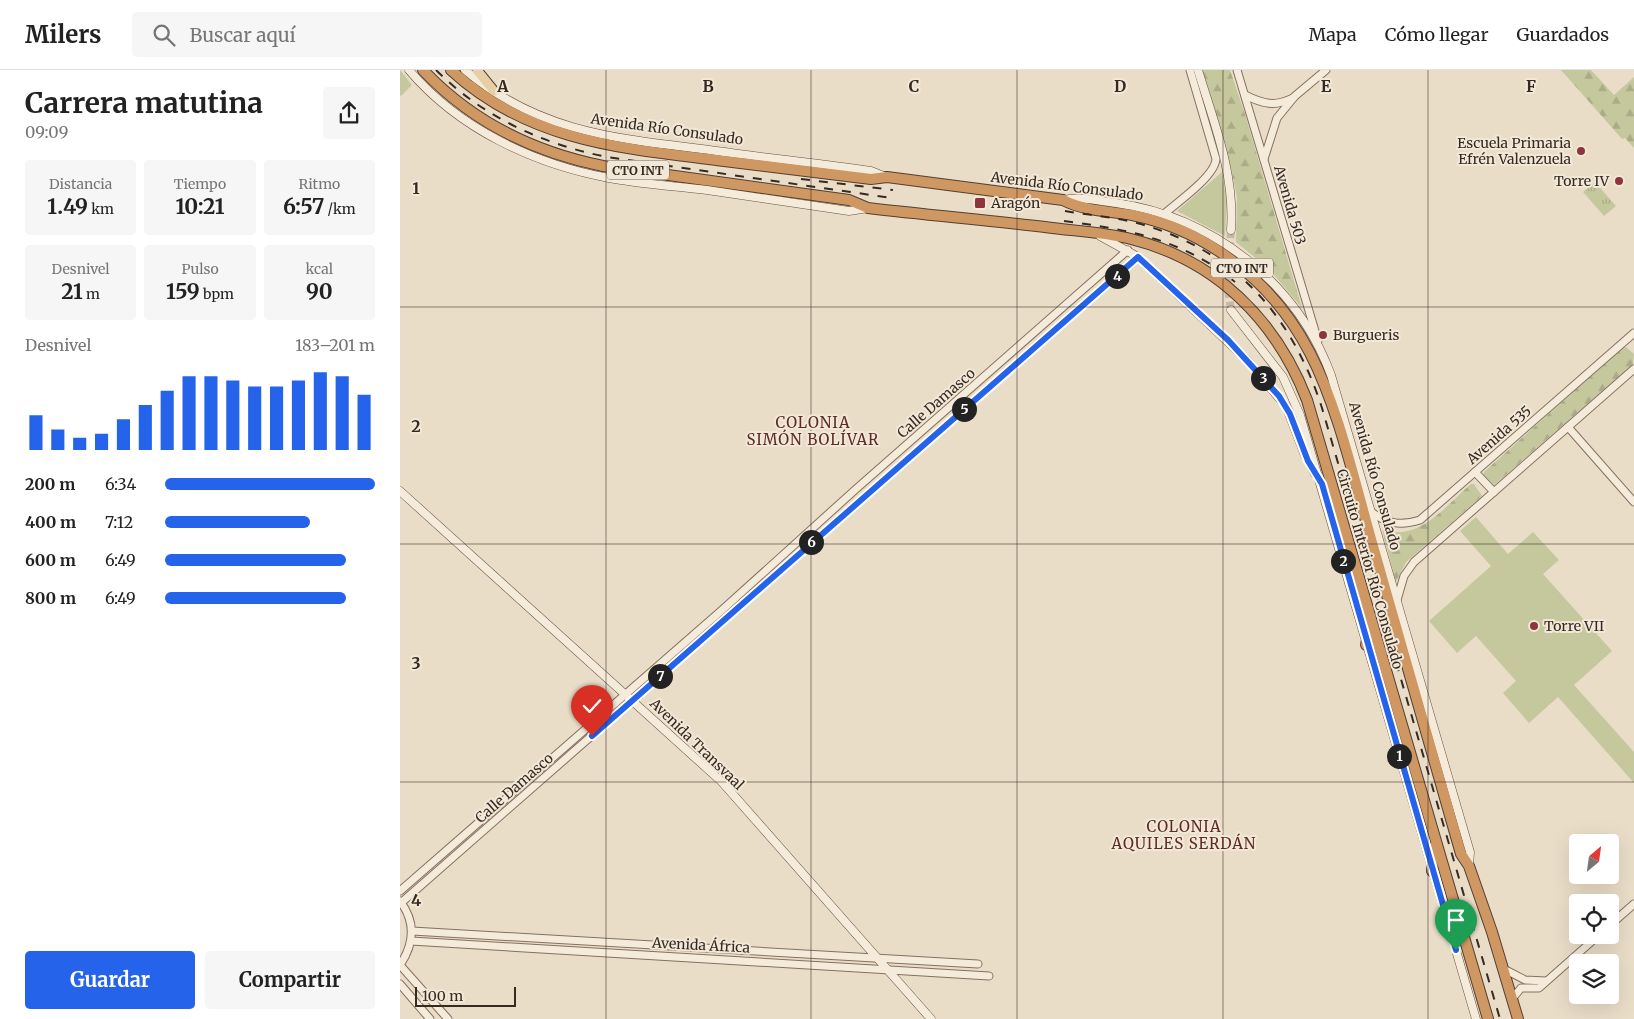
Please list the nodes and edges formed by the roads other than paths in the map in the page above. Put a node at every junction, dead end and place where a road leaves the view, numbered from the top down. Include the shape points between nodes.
1 (409, 70) edge
2 (423, 70) edge
3 (451, 70) edge
4 (465, 70) edge
5 (477, 70) edge
6 (1190, 70) edge
7 (1198, 70) edge
8 (1237, 70) edge
9 (1326, 70) edge
10 (494, 92) junction
11 (1244, 95) junction
12 (1296, 96) junction
13 (1264, 159) junction
14 (887, 178) junction
15 (1063, 200) junction
16 (868, 208) junction
17 (1165, 213) junction
18 (1230, 230) tunnel mouth
19 (1095, 234) junction
20 (1128, 250) junction
21 (1138, 257) junction
22 (1231, 310) tunnel mouth
23 (1632, 337) edge
24 (1319, 346) junction
25 (1634, 369) edge
26 (1568, 427) junction
27 (1340, 433) junction
28 (1352, 447) junction
29 (1350, 468) junction
30 (1475, 472) junction
31 (1322, 484) junction
32 (400, 491) edge
33 (1494, 492) junction
34 (1634, 502) edge
35 (1338, 508) junction
36 (1370, 511) junction
37 (1396, 601) junction
38 (1371, 620) junction
39 (1366, 645) junction
40 (626, 693) junction
41 (633, 699) junction
42 (1434, 841) junction
43 (1469, 866) junction
44 (1432, 871) junction
45 (400, 891) edge
46 (401, 902) edge
47 (1634, 904) edge
48 (1619, 917) edge
49 (412, 932) junction
50 (412, 941) junction
51 (1589, 944) edge
52 (878, 959) junction
53 (978, 964) dead end
54 (400, 965) edge
55 (1502, 968) junction
56 (887, 969) junction
57 (989, 976) dead end
58 (1546, 981) junction
59 (400, 984) edge
60 (1512, 999) junction
61 (430, 1019) edge
62 (448, 1019) edge
63 (931, 1019) edge
64 (1476, 1019) edge
65 (1488, 1019) edge
66 (1518, 1019) edge

1 - 16 main road, CTO INT via 443,103 474,126 513,148 562,166 610,178 850,211
2 - 16 highway, CTO INT via 478,117 514,137 561,155 603,166 849,200
3 - 14 highway, CTO INT via 473,90 518,117 582,140 674,155 871,179
4 - 10 main road, Avenida Río Consulado / CTO INT
5 - 10 main road
6 - 17 street via 1216,160 1212,171
7 - 18 main road via 1228,171 1232,199
8 - 11 street, Avenida 503
9 - 12 street
10 - 14 main road, Avenida Río Consulado / CTO INT via 545,120 588,132 871,171
11 - 12 street via 1274,105
11 - 13 street, Avenida 503
12 - 13 street via 1277,118
13 - 24 street, Avenida 503
14 - 15 highway, Avenida Río Consulado / CTO INT
15 - 17 main road, Avenida Río Consulado / CTO INT via 1074,198
15 - 27 highway, Circuito Interior Río Consulado / CTO INT via 1074,206 1132,215 1170,226 1209,245 1242,268 1275,300 1302,339 1320,374
16 - 19 highway, CTO INT
17 - 24 main road, Avenida Río Consulado / CTO INT via 1212,235 1259,269 1291,304
19 - 20 main road, CTO INT
19 - 35 highway, Circuito Interior Río Consulado / CTO INT via 1130,239 1183,258 1235,291 1260,317 1282,348 1300,383
20 - 21 main road, CTO INT
20 - 40 street, Calle Damasco
21 - 31 main road, CTO INT via 1228,340 1279,396
21 - 41 street, Calle Damasco
22 - 31 main road via 1288,387 1299,410
23 - 30 street, Avenida 535
24 - 28 main road, Avenida Río Consulado / CTO INT
25 - 26 street
26 - 33 street
26 - 34 street
27 - 28 highway
27 - 29 highway, Circuito Interior Río Consulado / CTO INT
28 - 29 highway
28 - 36 main road, Avenida Río Consulado / CTO INT
29 - 43 highway, Circuito Interior Río Consulado / CTO INT via 1461,854
30 - 33 street
30 - 36 street, Avenida 535 via 1420,520 1395,524
31 - 35 highway
31 - 39 main road, CTO INT
32 - 40 main road, Avenida Transvaal
33 - 37 street via 1414,562 1404,576
35 - 38 highway, Circuito Interior Río Consulado / CTO INT
36 - 37 main road, Avenida Río Consulado / CTO INT
37 - 43 main road, Avenida Río Consulado / CTO INT via 1470,852
38 - 39 highway
38 - 42 highway, Circuito Interior Río Consulado / CTO INT
39 - 44 main road, CTO INT
40 - 41 main road, Avenida Transvaal
40 - 45 street, Calle Damasco
41 - 46 street, Calle Damasco
41 - 52 main road, Avenida Transvaal via 722,782
42 - 44 highway
42 - 65 highway, Circuito Interior Río Consulado / CTO INT
43 - 55 highway, Avenida Río Consulado / CTO INT
44 - 64 main road, CTO INT
46 - 49 street via 409,916
47 - 48 street
49 - 50 street
49 - 52 street, Avenida África
50 - 54 street
50 - 56 street, Avenida África
51 - 58 street
52 - 53 street, Avenida África
52 - 56 main road, Avenida Transvaal
54 - 62 street
55 - 58 street via 1525,980
55 - 60 highway, Avenida Río Consulado / CTO INT
56 - 57 street, Avenida África
56 - 63 main road, Avenida Transvaal
58 - 60 street via 1539,988 1522,988
59 - 61 street
60 - 66 highway, Avenida Río Consulado / CTO INT

